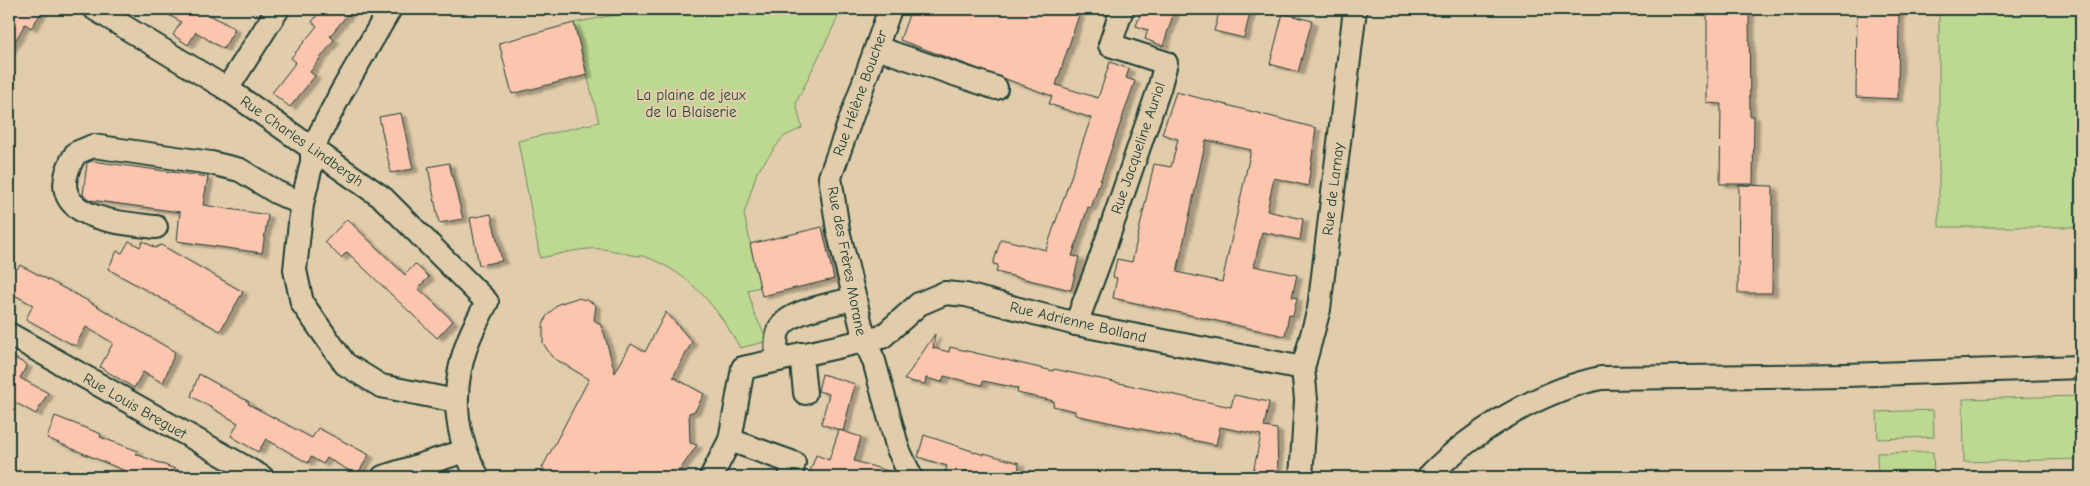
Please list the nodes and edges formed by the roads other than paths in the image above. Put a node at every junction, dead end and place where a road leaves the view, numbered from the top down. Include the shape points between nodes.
1 (95, 9) edge
2 (278, 9) edge
3 (390, 9) edge
4 (890, 9) edge
5 (1122, 9) edge
6 (1355, 9) edge
7 (877, 48) junction
8 (996, 88) dead end
9 (227, 89) junction
10 (312, 149) junction
11 (830, 176) joint
12 (302, 204) junction
13 (156, 227) dead end
14 (854, 298) junction
15 (1076, 324) junction
16 (9, 334) edge
17 (865, 341) junction
18 (801, 354) junction
19 (776, 360) junction
20 (2081, 367) edge
21 (1303, 368) junction
22 (805, 392) dead end
23 (456, 401) junction
24 (730, 440) junction
25 (465, 451) junction
26 (262, 477) edge
27 (383, 477) edge
28 (478, 477) edge
29 (711, 477) edge
30 (790, 477) edge
31 (911, 477) edge
32 (1301, 477) edge
33 (1428, 477) edge

1 - 9 street, Rue Charles Lindbergh
2 - 9 street
3 - 10 street
4 - 7 street, Rue Hélène Boucher
5 - 15 street, Rue Jacqueline Auriol via 1110,45 1166,63
6 - 21 street, Rue de Larnay via 1319,309
7 - 8 street
7 - 11 street, Rue Hélène Boucher
9 - 10 street, Rue Charles Lindbergh
10 - 12 street
10 - 23 street, Rue Charles Lindbergh via 383,198 487,302 467,343 459,371
11 - 14 street, Rue des Frères Morane via 838,230
12 - 13 street via 240,170 211,162 93,146 76,153 66,182 70,202 78,210 91,216
12 - 23 street via 295,270 302,303 345,364 381,386
14 - 17 street, Rue des Frères Morane
14 - 19 street via 788,318 778,332
15 - 17 street, Rue Adrienne Bolland via 966,295 945,293 919,304 882,337
15 - 21 street, Rue Adrienne Bolland
16 - 26 street, Rue Louis Breguet
17 - 18 street, Rue des Frères Morane
17 - 31 street via 874,360 898,449
18 - 19 street, Rue des Frères Morane
18 - 22 street
19 - 24 street, Rue des Frères Morane via 743,368
20 - 33 street via 1846,375 1601,378 1574,384 1540,398 1471,439
21 - 32 street via 1306,400
23 - 25 street
24 - 29 street
24 - 30 street via 794,463
25 - 27 street
25 - 28 street

